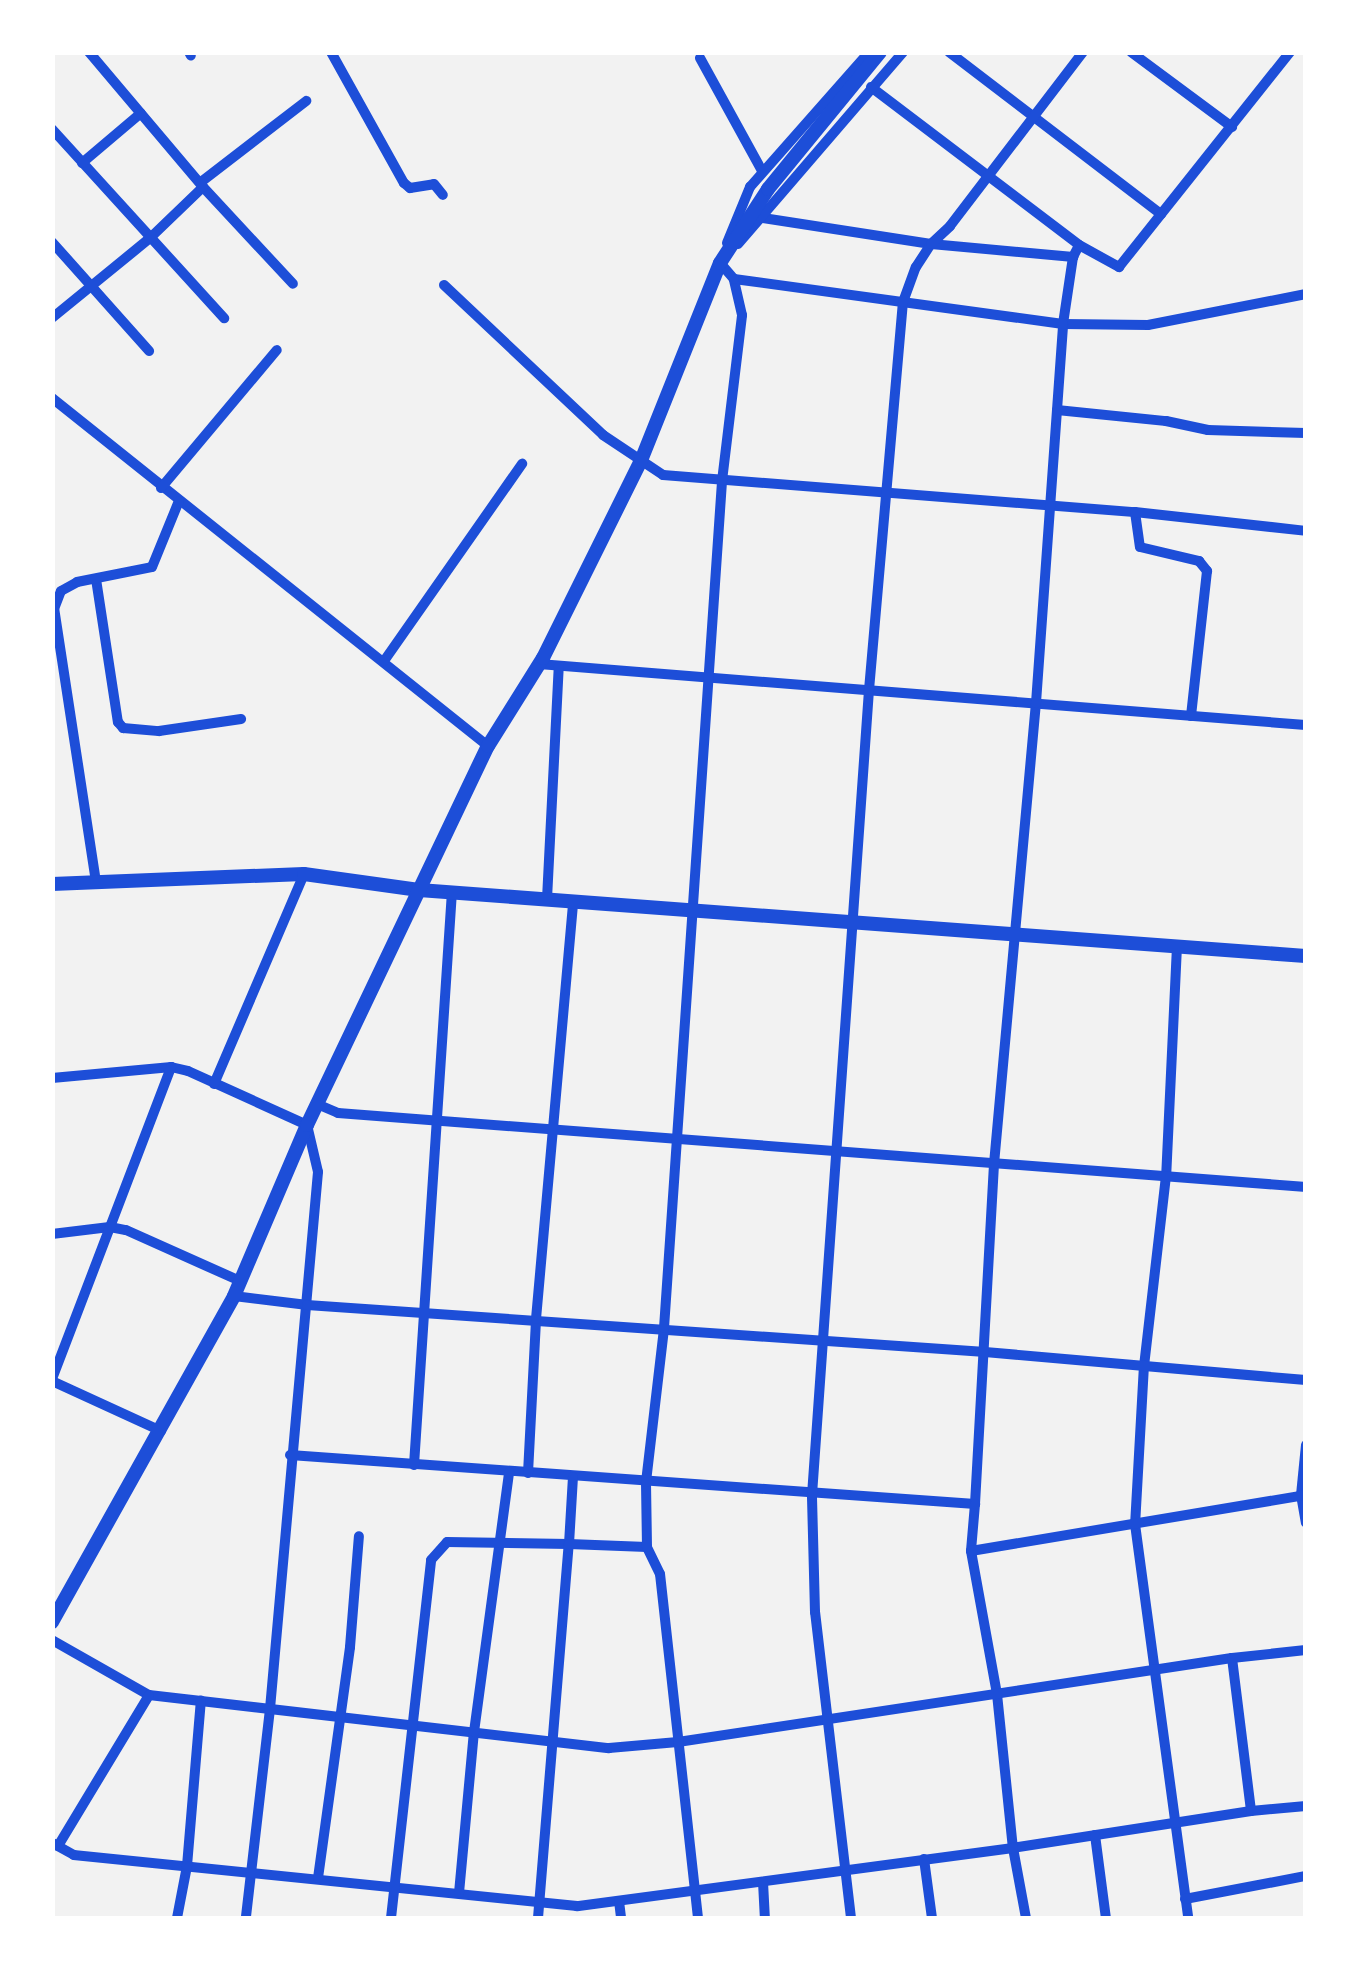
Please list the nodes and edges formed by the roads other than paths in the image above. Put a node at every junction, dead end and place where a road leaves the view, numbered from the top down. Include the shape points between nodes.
1 (89, 52) edge
2 (331, 52) edge
3 (868, 52) edge
4 (880, 52) edge
5 (903, 52) edge
6 (949, 52) edge
7 (1084, 52) edge
8 (1131, 52) edge
9 (1290, 52) edge
10 (700, 58) dead end
11 (871, 87) junction
12 (306, 101) dead end
13 (141, 113) junction
14 (1032, 116) junction
15 (1232, 127) junction
16 (52, 130) edge
17 (82, 163) junction
18 (762, 172) junction
19 (988, 178) junction
20 (202, 185) junction
21 (443, 195) dead end
22 (1161, 214) junction
23 (763, 218) junction
24 (149, 240) junction
25 (52, 242) edge
26 (931, 244) junction
27 (1079, 245) junction
28 (1073, 257) junction
29 (720, 263) junction
30 (734, 279) junction
31 (292, 284) dead end
32 (92, 286) junction
33 (444, 286) dead end
34 (1306, 294) edge
35 (904, 302) junction
36 (52, 318) edge
37 (224, 318) dead end
38 (1063, 324) junction
39 (277, 350) dead end
40 (150, 351) dead end
41 (53, 399) edge
42 (1058, 410) junction
43 (1306, 433) edge
44 (640, 463) junction
45 (522, 464) dead end
46 (722, 481) junction
47 (162, 488) junction
48 (887, 496) junction
49 (178, 502) junction
50 (1050, 503) junction
51 (1135, 512) junction
52 (1306, 531) edge
53 (96, 578) junction
54 (384, 660) junction
55 (539, 664) junction
56 (558, 666) junction
57 (707, 677) junction
58 (868, 690) junction
59 (1036, 704) junction
60 (1191, 716) junction
61 (240, 720) dead end
62 (1306, 725) edge
63 (488, 746) junction
64 (304, 874) junction
65 (96, 882) junction
66 (52, 884) edge
67 (419, 890) junction
68 (452, 892) junction
69 (546, 898) junction
70 (572, 901) junction
71 (694, 910) junction
72 (854, 920) junction
73 (1014, 934) junction
74 (1177, 946) junction
75 (1306, 956) edge
76 (171, 1067) junction
77 (52, 1078) edge
78 (214, 1084) junction
79 (317, 1104) junction
80 (439, 1120) junction
81 (306, 1126) junction
82 (552, 1130) junction
83 (677, 1139) junction
84 (836, 1152) junction
85 (994, 1164) junction
86 (1166, 1176) junction
87 (1306, 1187) edge
88 (110, 1227) junction
89 (52, 1234) edge
90 (237, 1288) junction
91 (307, 1305) junction
92 (423, 1310) junction
93 (536, 1318) junction
94 (664, 1328) junction
95 (824, 1340) junction
96 (986, 1352) junction
97 (1144, 1365) junction
98 (52, 1380) edge
99 (1306, 1380) edge
100 (162, 1432) junction
101 (1306, 1446) edge
102 (290, 1455) junction
103 (414, 1465) junction
104 (509, 1472) junction
105 (528, 1473) junction
106 (573, 1477) junction
107 (646, 1482) junction
108 (812, 1495) junction
109 (1303, 1495) edge
110 (975, 1504) junction
111 (1306, 1522) edge
112 (1135, 1524) junction
113 (359, 1536) dead end
114 (500, 1541) junction
115 (569, 1544) junction
116 (647, 1547) junction
117 (971, 1550) junction
118 (52, 1622) edge
119 (52, 1640) edge
120 (1306, 1650) edge
121 (1232, 1658) junction
122 (1156, 1670) junction
123 (997, 1694) junction
124 (149, 1695) junction
125 (200, 1701) junction
126 (270, 1709) junction
127 (340, 1717) junction
128 (828, 1719) junction
129 (412, 1725) junction
130 (474, 1732) junction
131 (553, 1741) junction
132 (678, 1742) junction
133 (1306, 1806) edge
134 (1252, 1811) junction
135 (1175, 1823) junction
136 (1095, 1835) junction
137 (55, 1845) edge
138 (1012, 1848) junction
139 (924, 1860) junction
140 (186, 1866) junction
141 (845, 1869) junction
142 (252, 1872) junction
143 (1306, 1876) edge
144 (318, 1878) junction
145 (763, 1882) junction
146 (396, 1886) junction
147 (694, 1892) junction
148 (459, 1893) junction
149 (1185, 1899) junction
150 (619, 1901) junction
151 (540, 1902) junction
152 (177, 1918) edge
153 (246, 1918) edge
154 (391, 1918) edge
155 (538, 1918) edge
156 (621, 1918) edge
157 (698, 1918) edge
158 (765, 1918) edge
159 (851, 1918) edge
160 (932, 1918) edge
161 (1026, 1918) edge
162 (1106, 1918) edge
163 (1188, 1918) edge

1 - 13 street
2 - 21 street via 404,183 434,184
3 - 18 street
4 - 29 street via 768,188
5 - 11 street
6 - 14 street
7 - 14 street
8 - 15 street
9 - 15 street
10 - 18 street
11 - 19 street
11 - 23 street
12 - 20 street
13 - 17 street
13 - 20 street
14 - 19 street
14 - 22 street
15 - 22 street
16 - 17 street
17 - 24 street
18 - 29 street via 741,204
19 - 26 street
19 - 27 street
20 - 24 street
20 - 31 street
22 - 27 street via 1119,267
23 - 26 street
23 - 29 street
24 - 32 street
24 - 37 street
25 - 32 street
26 - 28 street
26 - 35 street
27 - 28 street
28 - 38 street
29 - 30 street
29 - 44 street
30 - 35 street
30 - 46 street via 742,315
32 - 36 street
32 - 40 street
33 - 44 street
34 - 38 street via 1148,326
35 - 38 street
35 - 48 street
38 - 42 street
39 - 47 street
41 - 47 street
42 - 43 street via 1208,430
42 - 50 street
44 - 46 street via 663,475
44 - 55 street
45 - 54 street
46 - 48 street
46 - 57 street
47 - 49 street
48 - 50 street
48 - 58 street
49 - 53 street via 152,567
49 - 54 street
50 - 51 street
50 - 59 street
51 - 52 street
51 - 60 street via 1140,548 1199,561 1207,571
53 - 61 street via 123,728 159,732
53 - 65 street via 66,587 54,609
54 - 63 street
55 - 56 street
55 - 63 street
56 - 57 street
56 - 69 street
57 - 58 street
57 - 71 street
58 - 59 street
58 - 72 street
59 - 60 street
59 - 73 street
60 - 62 street
63 - 67 street
64 - 65 street
64 - 67 street
64 - 78 street
65 - 66 street
67 - 68 street
67 - 79 street
68 - 69 street
68 - 80 street
69 - 70 street
70 - 71 street
70 - 82 street
71 - 72 street
71 - 83 street
72 - 73 street
72 - 84 street
73 - 74 street
73 - 85 street
74 - 75 street
74 - 86 street
76 - 77 street
76 - 78 street
76 - 88 street
78 - 81 street
79 - 80 street via 338,1112
79 - 81 street
80 - 82 street
80 - 92 street
81 - 90 street
81 - 91 street via 318,1172
82 - 83 street
82 - 93 street
83 - 84 street
83 - 94 street
84 - 85 street
84 - 95 street
85 - 86 street
85 - 96 street
86 - 87 street
86 - 97 street
88 - 89 street
88 - 90 street
88 - 98 street
90 - 91 street
90 - 100 street
91 - 92 street
91 - 102 street
92 - 93 street
92 - 103 street
93 - 94 street
93 - 105 street
94 - 95 street
94 - 107 street
95 - 96 street
95 - 108 street
96 - 97 street
96 - 110 street
97 - 99 street
97 - 112 street
98 - 100 street
100 - 118 street
101 - 109 street
102 - 103 street
102 - 126 street
103 - 104 street
104 - 105 street
104 - 114 street
105 - 106 street
106 - 107 street
106 - 115 street
107 - 108 street
107 - 116 street
108 - 110 street
108 - 128 street via 814,1612
109 - 111 street
109 - 112 street
110 - 117 street
112 - 117 street
112 - 122 street
113 - 127 street
114 - 115 street
114 - 129 street via 447,1542 430,1560
114 - 130 street
115 - 116 street
115 - 131 street
116 - 132 street via 660,1574
117 - 123 street
119 - 124 street
120 - 121 street
121 - 122 street
121 - 134 street
122 - 123 street
122 - 135 street
123 - 128 street
123 - 138 street
124 - 125 street
124 - 137 street
125 - 126 street
125 - 140 street
126 - 127 street
126 - 142 street
127 - 129 street
127 - 144 street
128 - 132 street
128 - 141 street
129 - 130 street
129 - 146 street
130 - 131 street
130 - 148 street
131 - 132 street via 609,1748
131 - 151 street
132 - 147 street
133 - 134 street
134 - 135 street
135 - 136 street
135 - 149 street
136 - 138 street
136 - 162 street
137 - 140 street via 74,1855
138 - 139 street
138 - 161 street
139 - 141 street
139 - 160 street
140 - 142 street
140 - 152 street
141 - 145 street
141 - 159 street
142 - 144 street
142 - 153 street
143 - 149 street
144 - 146 street
145 - 147 street
145 - 158 street
146 - 148 street
146 - 154 street
147 - 150 street
147 - 157 street
148 - 151 street
149 - 163 street
150 - 151 street
150 - 156 street
151 - 155 street

